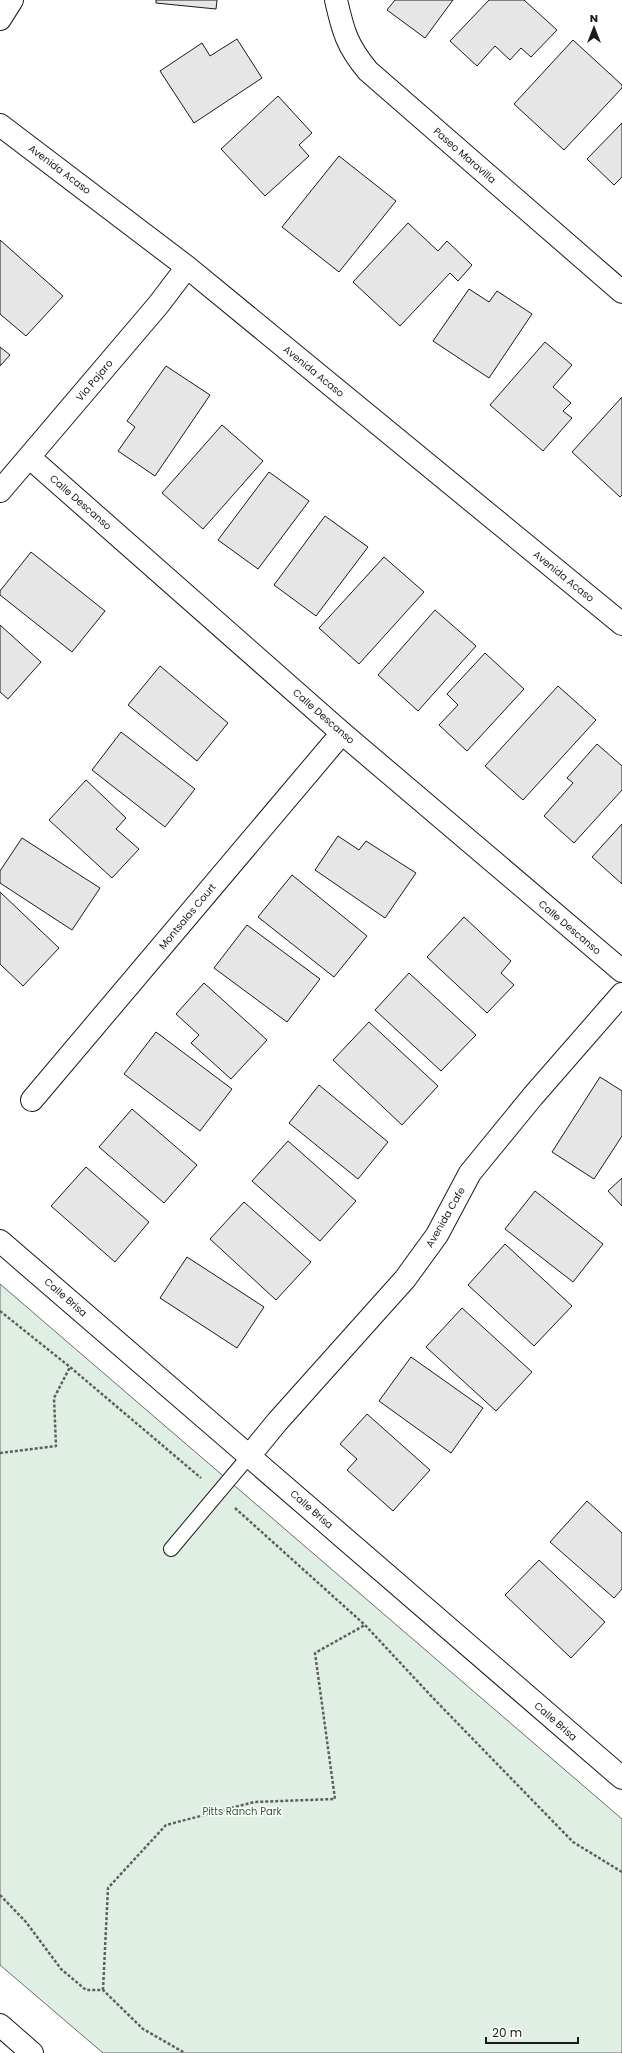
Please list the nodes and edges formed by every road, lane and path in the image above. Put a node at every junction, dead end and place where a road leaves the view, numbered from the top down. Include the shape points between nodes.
1 (12, 0) edge
2 (336, 0) edge
3 (0, 19) edge
4 (0, 125) edge
5 (187, 267) junction
6 (622, 292) edge
7 (29, 457) junction
8 (0, 492) edge
9 (622, 624) edge
10 (342, 733) junction
11 (622, 971) edge
12 (622, 994) edge
13 (32, 1100) dead end
14 (0, 1241) edge
15 (0, 1311) edge
16 (70, 1367) junction
17 (0, 1453) edge
18 (250, 1455) junction
19 (218, 1493) junction
20 (171, 1548) dead end
21 (365, 1625) junction
22 (622, 1778) edge
23 (622, 1872) edge
24 (0, 1895) edge
25 (103, 1990) junction
26 (0, 2026) edge
27 (32, 2053) edge
28 (185, 2053) edge

1 - 3 street
2 - 6 street, Paseo Maravilla via 344,34 353,54 368,71
4 - 5 street, Avenida Acaso
5 - 7 street, Via Pajaro via 159,304
5 - 9 street, Avenida Acaso
7 - 8 street, Via Pajaro
7 - 10 street, Calle Descanso
10 - 11 street, Calle Descanso
10 - 13 street, Montsalas Court
12 - 18 street, Avenida Cafe via 470,1173 437,1235 405,1279
14 - 18 street, Calle Brisa
15 - 16 path
16 - 17 path via 54,1398 56,1446
16 - 19 path
18 - 19 lane
18 - 22 street, Calle Brisa
19 - 20 lane
19 - 21 path
21 - 23 path via 432,1698 573,1842
21 - 25 path via 315,1653 335,1799 254,1802 166,1825 108,1888
24 - 25 path via 26,1922 61,1969 86,1990
25 - 28 path via 143,2029
26 - 27 street

